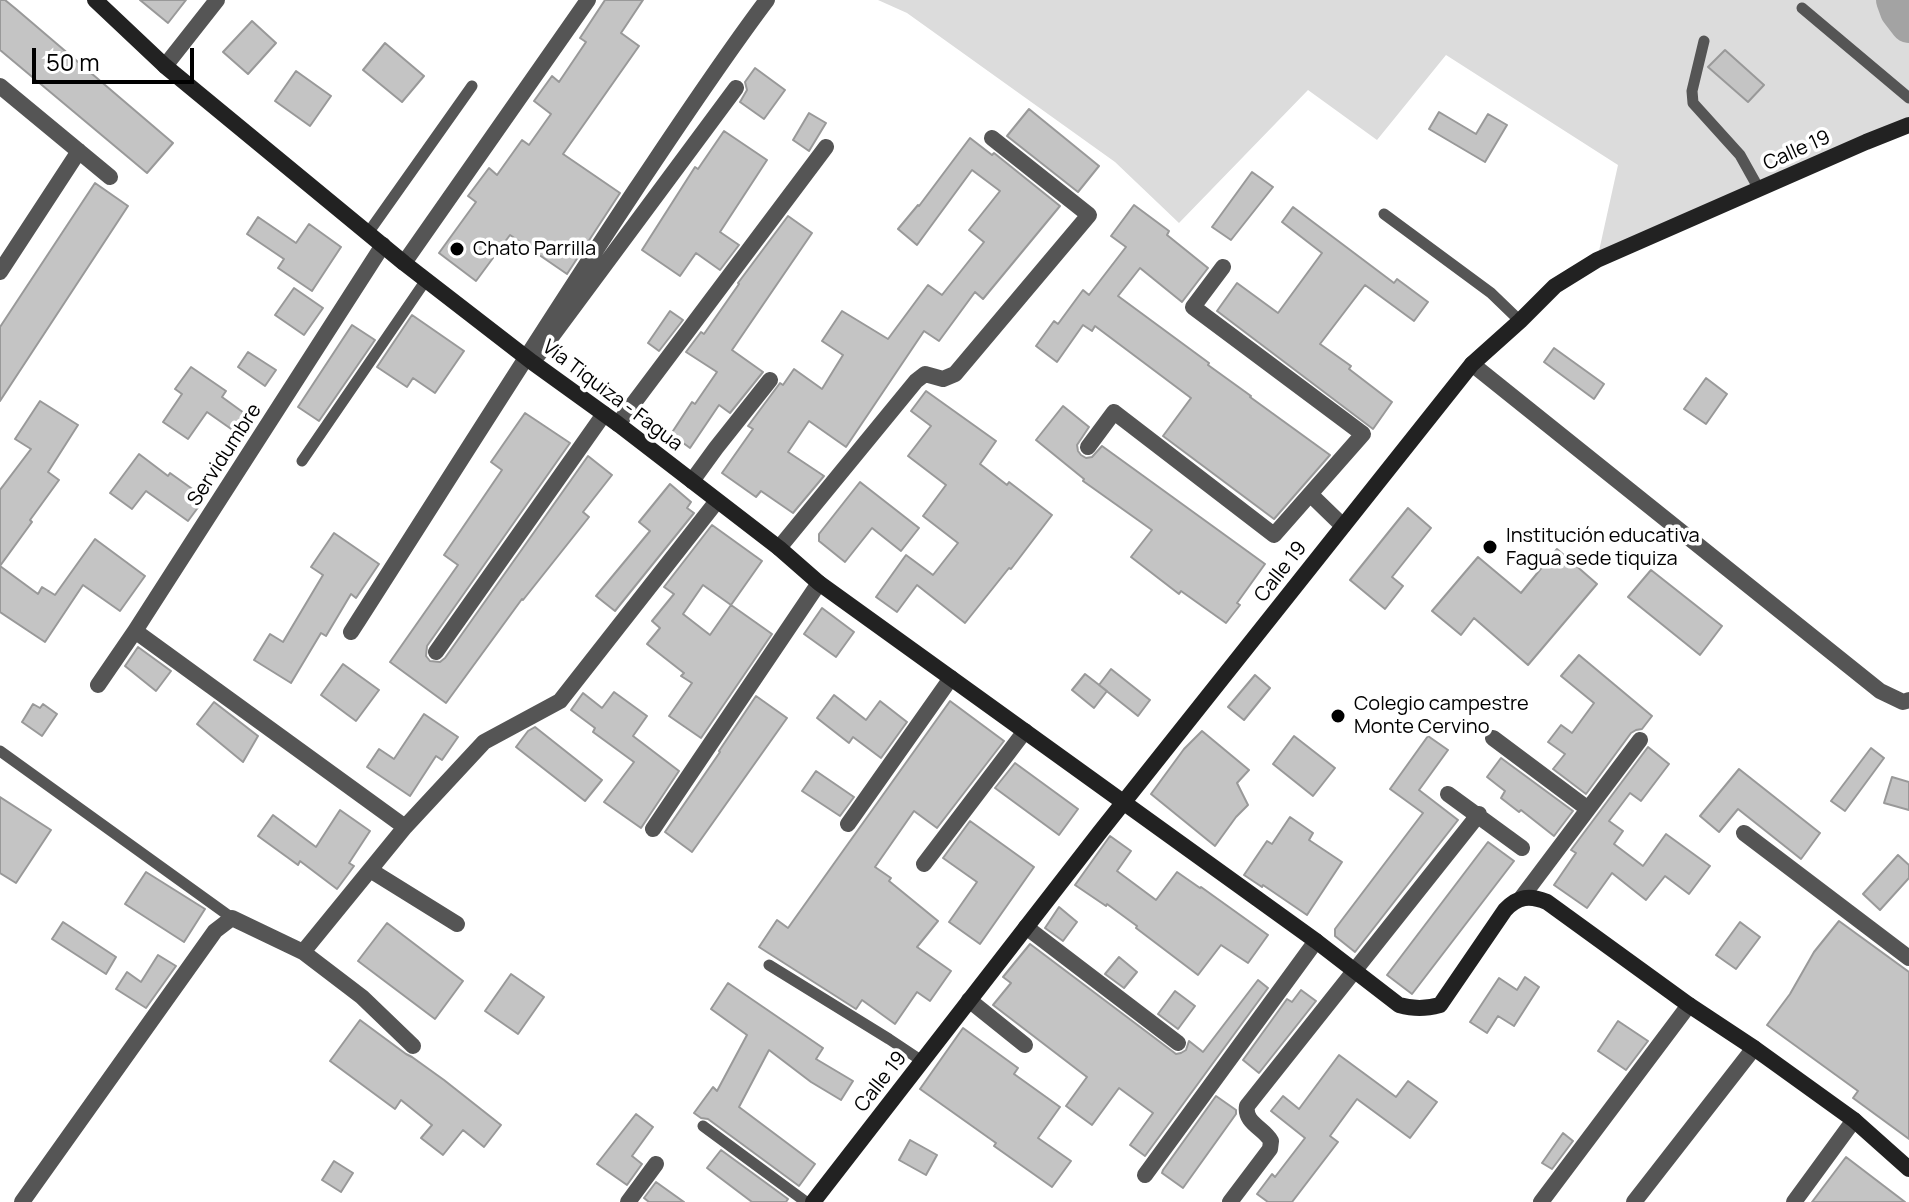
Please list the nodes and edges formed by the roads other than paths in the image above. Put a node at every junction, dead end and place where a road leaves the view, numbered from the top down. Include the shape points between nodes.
1 (95, 0) edge
2 (217, 0) edge
3 (588, 0) edge
4 (767, 0) edge
5 (1802, 8) dead end
6 (1704, 41) dead end
7 (165, 66) junction
8 (0, 86) edge
9 (472, 86) dead end
10 (736, 88) dead end
11 (1909, 98) edge
12 (1909, 125) edge
13 (992, 138) dead end
14 (826, 147) dead end
15 (79, 151) junction
16 (110, 177) dead end
17 (1759, 189) junction
18 (1384, 214) dead end
19 (368, 233) junction
20 (383, 245) junction
21 (404, 263) junction
22 (1223, 267) dead end
23 (0, 272) edge
24 (426, 280) junction
25 (1520, 321) junction
26 (529, 359) junction
27 (1472, 364) junction
28 (770, 380) dead end
29 (611, 419) junction
30 (1088, 447) dead end
31 (302, 461) dead end
32 (692, 481) junction
33 (1310, 494) junction
34 (717, 501) junction
35 (1343, 526) junction
36 (779, 548) junction
37 (819, 583) junction
38 (135, 631) junction
39 (351, 632) dead end
40 (436, 652) dead end
41 (951, 678) junction
42 (98, 685) dead end
43 (1909, 700) edge
44 (1025, 731) junction
45 (1493, 738) dead end
46 (1640, 740) dead end
47 (1, 754) edge
48 (1448, 794) dead end
49 (1123, 802) junction
50 (1588, 809) junction
51 (1479, 814) junction
52 (848, 824) dead end
53 (405, 827) junction
54 (653, 829) dead end
55 (1744, 833) dead end
56 (1522, 848) dead end
57 (924, 864) dead end
58 (370, 870) junction
59 (1522, 897) junction
60 (232, 918) junction
61 (457, 924) dead end
62 (1026, 927) junction
63 (1316, 941) junction
64 (303, 952) junction
65 (1909, 958) edge
66 (769, 965) dead end
67 (1356, 971) junction
68 (969, 1000) junction
69 (1689, 1005) junction
70 (1178, 1043) dead end
71 (1025, 1045) dead end
72 (413, 1046) dead end
73 (1754, 1048) junction
74 (922, 1061) junction
75 (1854, 1120) junction
76 (703, 1126) dead end
77 (656, 1164) dead end
78 (1909, 1169) edge
79 (1145, 1175) dead end
80 (22, 1202) edge
81 (628, 1202) edge
82 (806, 1202) edge
83 (813, 1202) edge
84 (1230, 1202) edge
85 (1541, 1202) edge
86 (1634, 1202) edge
87 (1794, 1202) edge

1 - 7 street, Vía Tiquiza - Fagua
2 - 7 street
3 - 21 street
4 - 26 street via 731,47
5 - 11 lane
6 - 17 lane via 1693,103 1740,155
7 - 19 street, Vía Tiquiza - Fagua
8 - 15 street
9 - 19 lane
10 - 26 street
12 - 17 street, Calle 19
13 - 36 street via 1089,215 955,374 943,379 925,374 916,381
14 - 29 street
15 - 16 street
15 - 23 street
17 - 25 street, Calle 19 via 1597,260 1555,286
18 - 25 lane via 1491,293
19 - 20 street, Vía Tiquiza - Fagua
20 - 21 street, Vía Tiquiza - Fagua
20 - 38 street, Servidumbre
21 - 24 street, Vía Tiquiza - Fagua
22 - 33 street via 1193,307 1363,434
24 - 26 street, Vía Tiquiza - Fagua
24 - 31 lane
25 - 27 street, Calle 19
26 - 29 street, Vía Tiquiza - Fagua
26 - 39 street
27 - 35 street, Calle 19
27 - 43 street via 1880,691
28 - 32 street
29 - 32 street, Vía Tiquiza - Fagua
29 - 40 street
30 - 33 street via 1114,412 1274,535
32 - 34 street, Vía Tiquiza - Fagua
33 - 35 street
34 - 36 street, Vía Tiquiza - Fagua
34 - 53 street via 560,701 484,742
35 - 49 street, Calle 19
36 - 37 street, Vía Tiquiza - Fagua
37 - 41 street, Vía Tiquiza - Fagua
37 - 54 street
38 - 42 street, Servidumbre
38 - 53 street
41 - 44 street, Vía Tiquiza - Fagua
41 - 52 street
44 - 49 street, Vía Tiquiza - Fagua
44 - 57 street
45 - 50 street
46 - 50 street
47 - 60 lane
48 - 51 street
49 - 62 street, Calle 19
49 - 63 street, Vía Tiquiza - Fagua
50 - 59 street
51 - 56 street
51 - 67 street
53 - 58 street
55 - 65 street
58 - 61 street
58 - 64 street
59 - 67 street, Vía Tiquiza - Fagua via 1505,910 1440,1005 1399,1005
59 - 69 street via 1547,902
60 - 64 street
60 - 80 street via 215,931
62 - 68 street, Calle 19
62 - 70 street
63 - 67 street, Vía Tiquiza - Fagua
63 - 79 street
64 - 72 street via 362,997
66 - 74 lane
67 - 84 street via 1247,1106 1248,1118 1268,1136 1270,1149
68 - 71 street
68 - 74 street, Calle 19
69 - 73 street
69 - 85 street
73 - 75 street
73 - 86 street
74 - 83 street, Calle 19
75 - 78 street
75 - 87 street
76 - 82 lane
77 - 81 street

